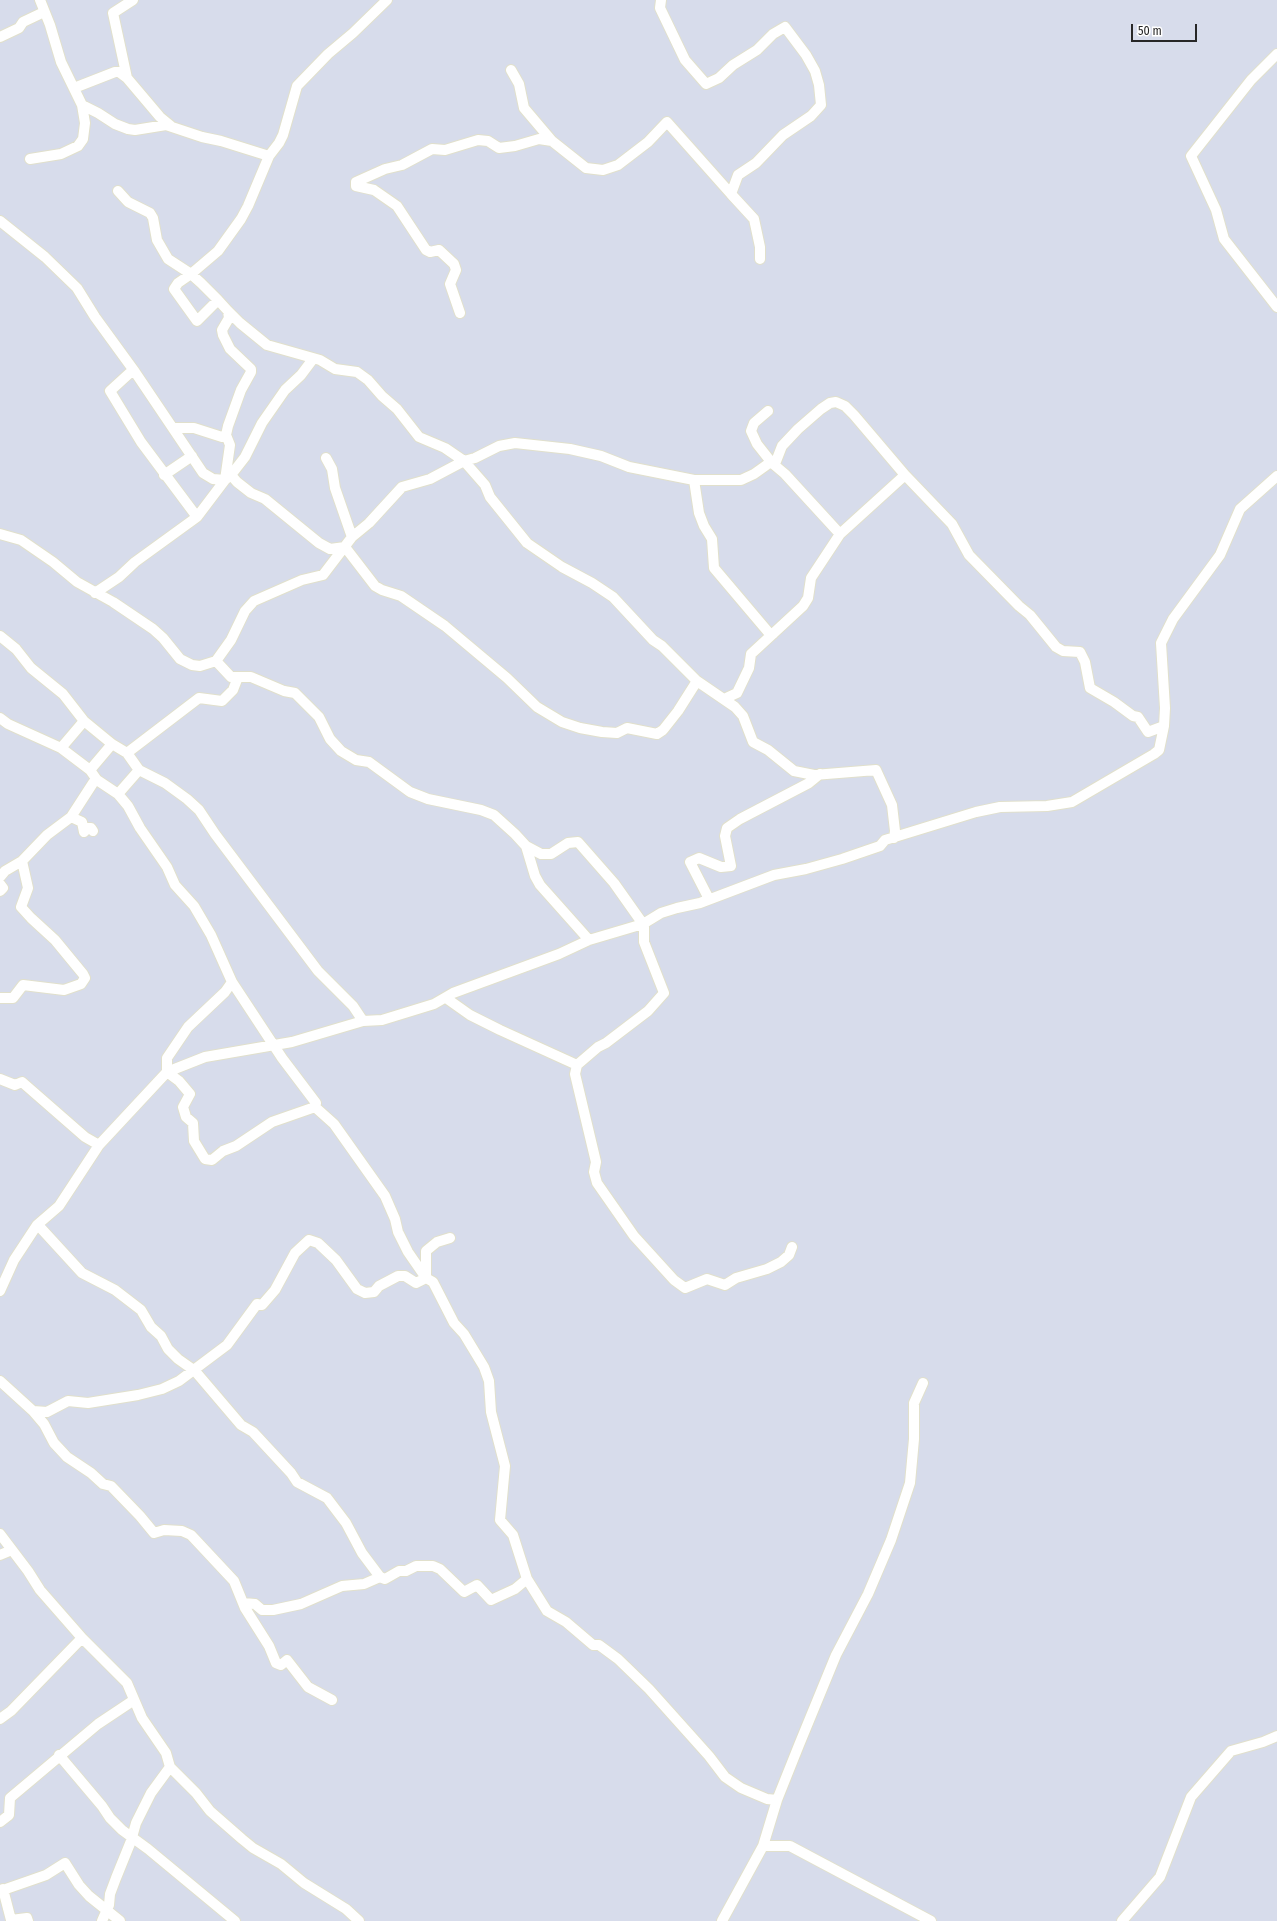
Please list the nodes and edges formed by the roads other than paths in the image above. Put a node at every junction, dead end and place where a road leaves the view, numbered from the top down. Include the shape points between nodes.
1 (40, 0) edge
2 (133, 0) edge
3 (387, 0) edge
4 (661, 0) edge
5 (44, 12) junction
6 (0, 37) edge
7 (1277, 54) edge
8 (511, 70) dead end
9 (127, 78) junction
10 (74, 88) junction
11 (82, 105) junction
12 (172, 127) junction
13 (552, 141) junction
14 (269, 156) junction
15 (30, 159) dead end
16 (118, 191) dead end
17 (731, 194) junction
18 (0, 221) edge
19 (760, 259) dead end
20 (191, 274) junction
21 (218, 300) junction
22 (1277, 307) edge
23 (228, 311) junction
24 (460, 313) dead end
25 (313, 359) junction
26 (133, 370) junction
27 (768, 411) dead end
28 (174, 428) junction
29 (226, 434) junction
30 (192, 456) junction
31 (326, 458) dead end
32 (464, 461) junction
33 (774, 464) junction
34 (164, 475) junction
35 (905, 475) junction
36 (1277, 476) edge
37 (228, 478) junction
38 (694, 480) junction
39 (196, 517) junction
40 (0, 534) edge
41 (840, 534) junction
42 (352, 537) junction
43 (344, 547) junction
44 (95, 593) junction
45 (773, 634) junction
46 (0, 636) edge
47 (216, 660) junction
48 (238, 677) junction
49 (697, 681) junction
50 (724, 699) junction
51 (0, 718) edge
52 (84, 721) junction
53 (1164, 726) junction
54 (112, 744) junction
55 (62, 748) junction
56 (127, 754) junction
57 (90, 770) junction
58 (139, 770) junction
59 (820, 774) junction
60 (97, 780) junction
61 (118, 794) junction
62 (71, 817) junction
63 (93, 831) dead end
64 (894, 838) junction
65 (526, 846) junction
66 (22, 861) junction
67 (0, 877) edge
68 (0, 884) edge
69 (0, 891) edge
70 (709, 899) junction
71 (643, 923) junction
72 (589, 940) junction
73 (232, 982) junction
74 (0, 998) edge
75 (446, 998) junction
76 (363, 1021) junction
77 (274, 1045) junction
78 (577, 1065) junction
79 (167, 1072) junction
80 (0, 1079) edge
81 (315, 1107) junction
82 (99, 1145) junction
83 (38, 1225) junction
84 (450, 1238) dead end
85 (792, 1247) dead end
86 (426, 1278) junction
87 (0, 1292) edge
88 (195, 1371) junction
89 (0, 1381) edge
90 (923, 1383) dead end
91 (33, 1411) junction
92 (0, 1534) edge
93 (12, 1550) junction
94 (0, 1555) edge
95 (380, 1577) junction
96 (527, 1579) junction
97 (243, 1603) junction
98 (82, 1638) junction
99 (134, 1700) junction
100 (332, 1700) dead end
101 (0, 1719) edge
102 (1277, 1736) edge
103 (59, 1755) junction
104 (170, 1767) junction
105 (777, 1800) junction
106 (0, 1822) edge
107 (132, 1837) junction
108 (763, 1846) junction
109 (2, 1890) edge
110 (107, 1911) junction
111 (28, 1921) edge
112 (102, 1921) edge
113 (120, 1921) edge
114 (235, 1921) edge
115 (358, 1921) edge
116 (722, 1921) edge
117 (931, 1921) edge
118 (1122, 1921) edge

1 - 5 street
2 - 9 street via 113,13
3 - 14 street via 297,86 283,135
4 - 17 street via 660,8 685,60 706,84 719,78 733,65 757,50 783,27 806,55 815,71 821,105 783,135 756,163 738,175
5 - 6 street
5 - 10 street via 60,62
7 - 22 street via 1251,80 1191,156 1216,210 1224,239
8 - 13 street via 519,84 524,108
9 - 10 street via 115,72
9 - 12 street via 160,118
10 - 11 street
11 - 12 street via 128,129 166,125
11 - 15 street via 85,123 83,139 78,146 61,154
12 - 14 street
13 - 17 street via 586,168 603,170 618,165 648,142 667,122
13 - 24 street via 539,140 499,148 488,141 478,140 445,150 432,150 355,183 356,186 374,190 397,206 426,250 439,250 454,264 456,270 450,284
14 - 20 street via 248,206 231,235 218,251
16 - 20 street via 128,202 150,212 157,240 168,260
17 - 19 street via 754,219
18 - 26 street via 45,257 78,288 95,318
20 - 21 street
20 - 21 street via 174,289 197,321
21 - 23 street
23 - 25 street via 266,345
23 - 29 street via 229,318 222,330 223,335 230,349 251,369 251,372
25 - 32 street via 335,369 357,372 397,409 419,437 446,448
25 - 37 street via 285,390 262,423 245,457
26 - 28 street
26 - 34 street via 110,391
27 - 33 street via 754,423 751,431 757,444
28 - 29 street via 194,428 222,437
28 - 30 street
29 - 37 street via 230,445
30 - 34 street
30 - 37 street via 203,472 213,479
31 - 42 street via 332,469 335,488
32 - 38 street via 499,446 515,443 570,449 601,456 629,467
32 - 42 street via 430,479 402,488
32 - 49 street via 485,485 490,497 527,543 613,597 653,640
33 - 35 street via 782,446 798,429 821,409 836,402 845,406 854,415
33 - 38 street via 768,464 741,480
33 - 41 street
34 - 39 street
35 - 41 street
35 - 53 street via 952,524 969,555 1030,615 1056,647 1063,651 1080,652 1085,662 1090,688 1138,717 1148,732
36 - 53 street via 1240,509 1220,555 1174,619 1161,643
37 - 39 street
37 - 43 street via 264,499 319,543 330,549
38 - 45 street via 699,513 712,540 714,568 769,633
39 - 44 street
40 - 44 street via 21,540
41 - 45 street via 811,578 806,602
42 - 43 street
43 - 47 street via 323,575 302,580 254,601 245,611 231,640
43 - 49 street via 375,586 401,596 445,626 537,707 562,722 602,732 616,733 627,728 657,734 678,711
44 - 47 street via 153,629 180,659 200,666
45 - 50 street via 751,654 749,668 737,693
46 - 52 street via 16,649 31,668 63,694
47 - 48 street via 231,677
48 - 56 street via 233,690 222,701 199,698
48 - 65 street via 251,677 295,693 319,717 330,739 341,751 356,760 369,762 410,792 494,815
49 - 50 street
50 - 59 street via 743,716 753,742 768,750 794,771
51 - 55 street
52 - 54 street
52 - 55 street
53 - 64 street via 1159,750 1072,802 1047,806 1000,807
54 - 56 street
54 - 57 street
55 - 57 street
56 - 58 street
57 - 60 street
58 - 61 street
58 - 76 street via 174,789 199,810 318,971 353,1006
59 - 64 street via 876,770 892,805
59 - 70 street via 809,783 727,828 725,836 731,866 721,867 699,858 690,862
60 - 61 street
60 - 62 street
61 - 73 street via 167,867 175,885 194,906 211,935
62 - 63 street via 82,822 84,832 88,828
62 - 66 street via 47,835
64 - 70 street via 885,840 880,846 842,859 774,875
65 - 71 street via 540,854 551,854 568,843 578,842 614,883
65 - 72 street via 540,885
66 - 67 street via 4,871
66 - 74 street via 28,888 21,907 55,940 84,978 81,984 64,990 23,985 13,998
68 - 69 street via 4,888
70 - 71 street via 661,913
71 - 72 street
71 - 78 street via 644,942 664,993 648,1012
72 - 75 street
73 - 77 street
73 - 79 street via 188,1027 167,1058
75 - 76 street via 382,1020
75 - 78 street via 470,1015
76 - 77 street
77 - 79 street via 205,1057
77 - 81 street via 316,1103
78 - 85 street via 575,1074 596,1162 594,1172 597,1183 634,1236 674,1280 684,1288 707,1279 724,1285 736,1278 781,1262 789,1255
79 - 81 street via 179,1080 190,1094 183,1107 186,1117 193,1123 194,1141 205,1159 212,1160 272,1122
79 - 82 street
80 - 82 street via 15,1086 22,1082 85,1137
81 - 86 street via 334,1124 385,1196 398,1232
82 - 83 street via 59,1206
83 - 87 street via 14,1260
83 - 88 street via 82,1273 115,1290 140,1310 168,1349
84 - 86 street via 437,1242 426,1251
86 - 88 street via 416,1283 405,1276 398,1276 379,1286 374,1292 365,1292 357,1289 336,1260 318,1243 309,1240 295,1253 274,1290 262,1305 257,1304 227,1346
86 - 96 street via 433,1282 454,1323 464,1334 484,1367 489,1381 491,1412 505,1466 500,1520 513,1535
88 - 91 street via 156,1391 88,1403 68,1401 47,1412
88 - 95 street via 241,1425 253,1432 297,1482 327,1498
89 - 91 street
90 - 105 street via 914,1403 910,1483 891,1540 868,1594 836,1656
91 - 97 street via 58,1448 103,1484 111,1486 154,1533 164,1530 182,1531 191,1535 234,1581
92 - 93 street
93 - 94 street
93 - 98 street via 40,1590
95 - 96 street via 385,1579 416,1566 433,1566 440,1569 464,1592 477,1585 491,1600 516,1589
95 - 97 street via 364,1584 342,1586 301,1604 273,1610 262,1610 255,1604
96 - 105 street via 547,1611 566,1622 593,1645 599,1645 618,1659 649,1689 725,1777 741,1788
97 - 100 street via 269,1646 276,1663 281,1665 287,1660 308,1686
98 - 99 street via 127,1683
98 - 101 street via 11,1711
99 - 103 street
99 - 104 street via 142,1718 166,1753
102 - 118 street via 1232,1751 1191,1797 1160,1877
103 - 106 street via 10,1798 9,1814
103 - 107 street via 110,1818
104 - 107 street via 151,1793
104 - 115 street via 210,1811 242,1840 346,1909
105 - 108 street
107 - 110 street via 116,1878
107 - 114 street
108 - 116 street
108 - 117 street via 790,1846
109 - 110 street via 46,1875 65,1863 80,1885
109 - 111 street via 11,1920 27,1918
110 - 112 street
110 - 113 street

